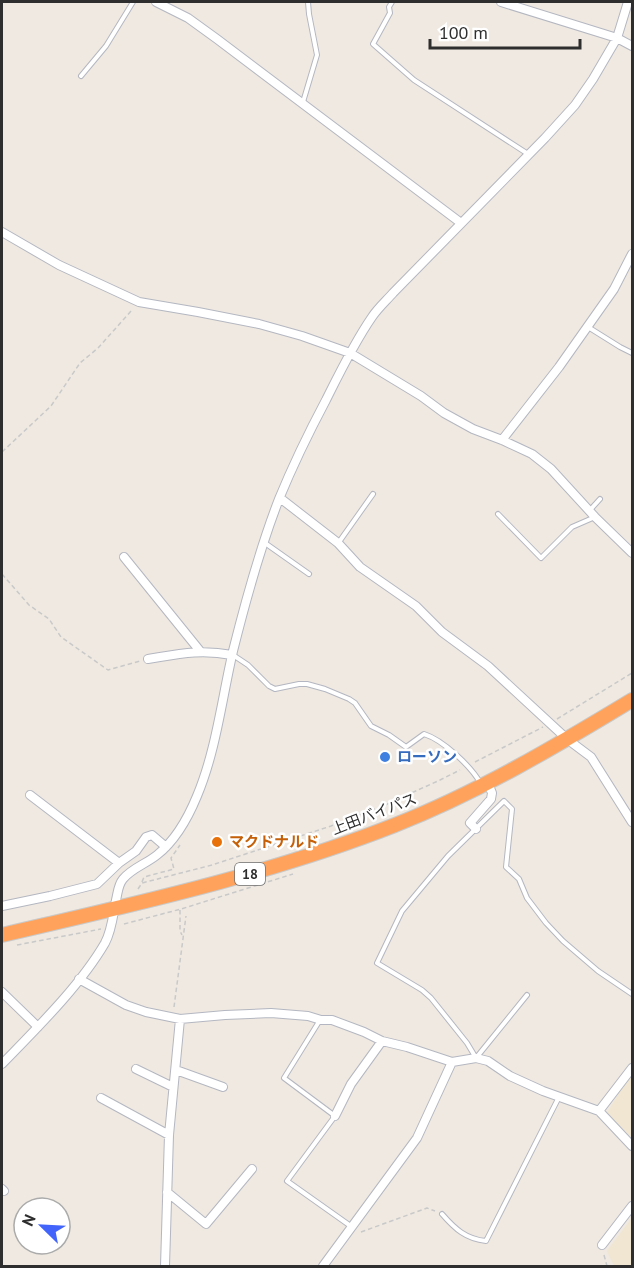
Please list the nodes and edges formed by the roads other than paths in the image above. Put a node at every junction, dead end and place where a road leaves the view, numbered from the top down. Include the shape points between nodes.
1 (133, 2) edge
2 (156, 2) edge
3 (308, 2) edge
4 (392, 2) edge
5 (501, 2) edge
6 (628, 2) edge
7 (617, 38) junction
8 (633, 46) edge
9 (81, 76) dead end
10 (303, 103) junction
11 (529, 154) junction
12 (461, 223) junction
13 (2, 232) edge
14 (633, 254) edge
15 (588, 326) junction
16 (350, 353) junction
17 (633, 353) edge
18 (502, 440) junction
19 (373, 494) dead end
20 (280, 498) junction
21 (600, 499) dead end
22 (589, 510) junction
23 (498, 514) dead end
24 (596, 517) junction
25 (264, 543) junction
26 (338, 543) junction
27 (633, 553) edge
28 (124, 557) dead end
29 (309, 574) dead end
30 (200, 651) junction
31 (232, 654) junction
32 (148, 659) road end
33 (633, 700) edge
34 (567, 739) junction
35 (485, 785) junction
36 (30, 795) dead end
37 (633, 822) edge
38 (476, 829) junction
39 (166, 847) junction
40 (119, 863) junction
41 (116, 904) junction
42 (2, 906) edge
43 (2, 935) edge
44 (79, 980) junction
45 (2, 992) edge
46 (633, 994) edge
47 (527, 995) dead end
48 (176, 1018) junction
49 (321, 1020) junction
50 (38, 1028) junction
51 (382, 1041) junction
52 (476, 1058) junction
53 (452, 1062) junction
54 (2, 1064) edge
55 (633, 1068) edge
56 (136, 1069) dead end
57 (176, 1070) junction
58 (173, 1087) junction
59 (223, 1087) dead end
60 (559, 1097) junction
61 (101, 1098) dead end
62 (599, 1111) junction
63 (335, 1116) junction
64 (169, 1135) junction
65 (633, 1146) edge
66 (252, 1169) dead end
67 (167, 1192) junction
68 (633, 1206) edge
69 (442, 1214) road end
70 (352, 1227) junction
71 (602, 1245) road end
72 (165, 1266) edge
73 (323, 1266) edge

1 - 9 lane via 106,46
2 - 10 street via 188,18
3 - 10 lane via 317,55
4 - 11 lane via 373,44 414,80
5 - 7 street
6 - 7 street
7 - 8 street
7 - 11 street via 575,105
10 - 12 street
11 - 12 street
12 - 16 street via 374,315
13 - 16 street via 59,265 139,302 259,324
14 - 15 street
15 - 17 lane
15 - 18 street
16 - 18 street via 444,413
16 - 20 street
18 - 22 street via 532,454 551,469
19 - 26 lane
20 - 25 street
20 - 26 street
21 - 22 lane
22 - 24 street
23 - 24 lane via 541,558 573,527
24 - 27 street
25 - 29 lane
25 - 31 street
26 - 34 street via 360,567 416,606 442,632 488,666
28 - 30 street
30 - 31 street
30 - 32 street
31 - 35 lane via 269,686 307,684 349,699 371,726 406,747 424,734 432,736
31 - 39 street via 201,788 186,820
33 - 34 highway, 上田バイパス / 18
34 - 35 highway, 上田バイパス / 18
34 - 37 street via 591,757
35 - 38 street via 492,793 491,799 470,823
35 - 41 highway, 上田バイパス / 18 via 308,857 261,872
36 - 40 street
38 - 46 lane via 504,801 512,809 506,867 563,941
38 - 52 lane via 402,911 377,963 431,998
39 - 40 street via 152,836 146,837 136,851
39 - 41 street via 123,879
40 - 42 street via 96,884
41 - 43 highway, 上田バイパス / 18
41 - 44 street via 104,945
44 - 48 street via 126,1005
44 - 50 street
45 - 50 street
47 - 52 lane
48 - 49 street via 272,1013
48 - 57 street
49 - 51 street via 332,1020
49 - 63 lane via 284,1078
50 - 54 street
51 - 53 street
51 - 63 street via 351,1084
52 - 53 street
52 - 60 street
53 - 70 street via 417,1138
55 - 62 street
56 - 58 street
57 - 58 street
57 - 59 street
58 - 64 street
60 - 62 street
60 - 69 lane via 486,1241 460,1232
61 - 64 street
62 - 65 street
63 - 70 lane via 287,1181
64 - 67 street
66 - 67 street via 206,1224
67 - 72 street
68 - 71 street
70 - 73 street

